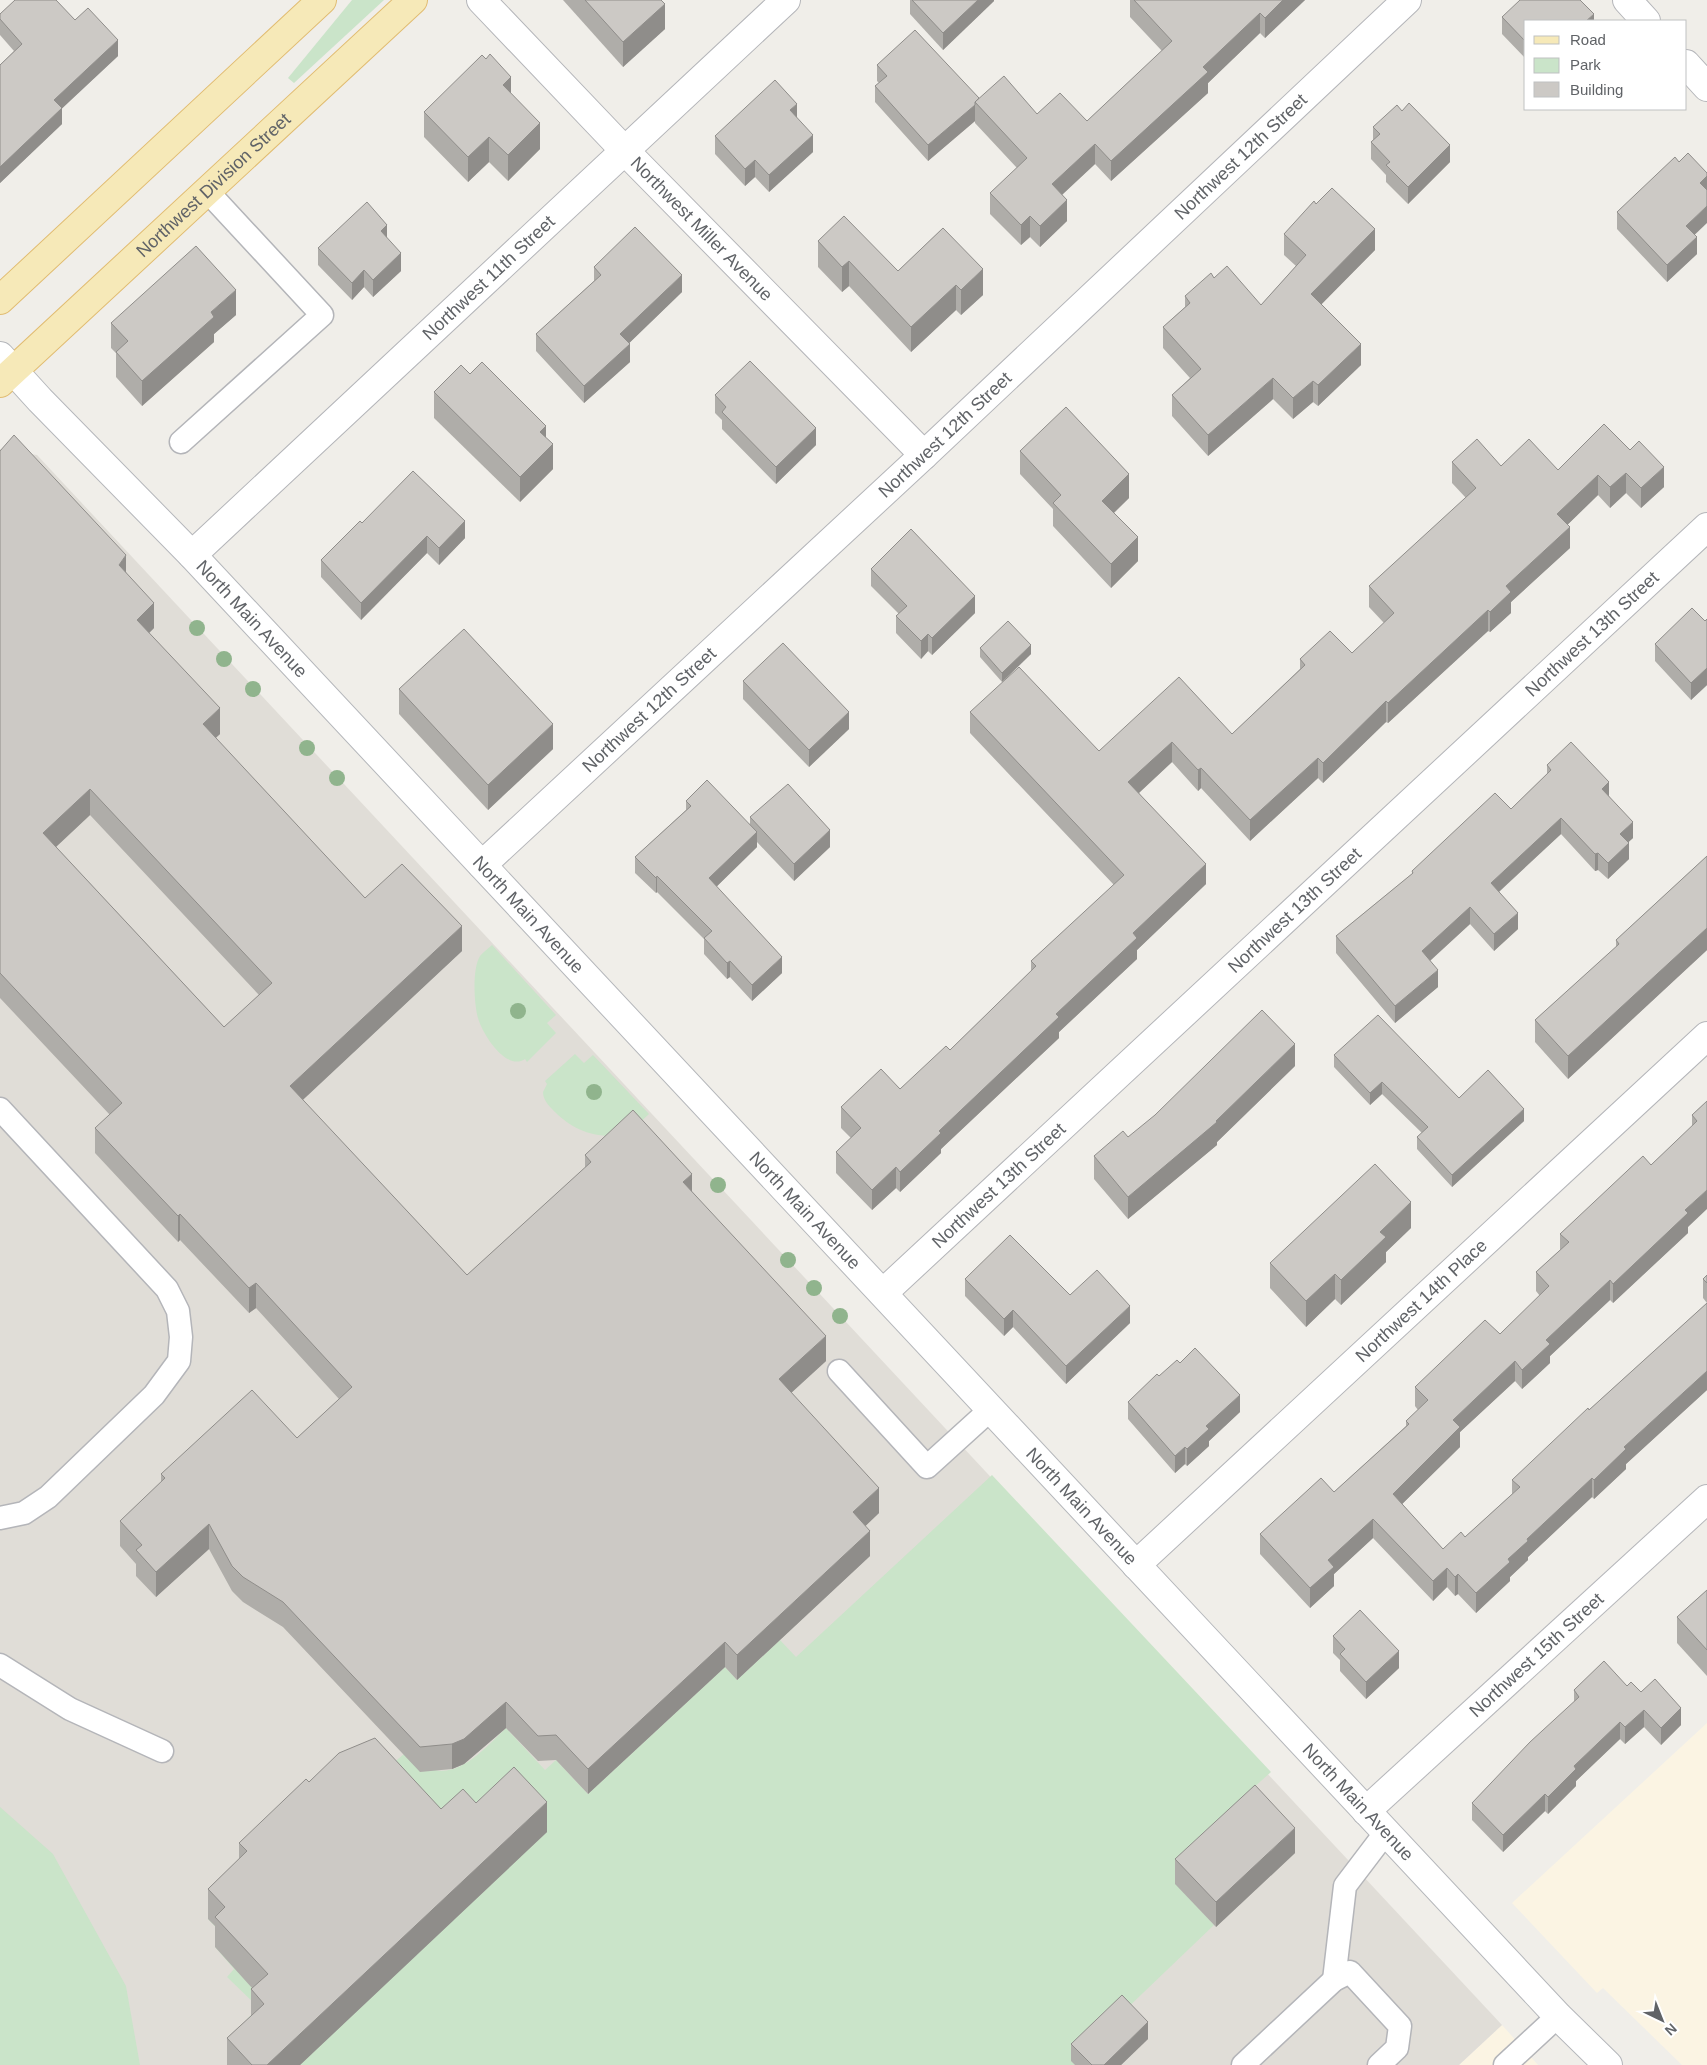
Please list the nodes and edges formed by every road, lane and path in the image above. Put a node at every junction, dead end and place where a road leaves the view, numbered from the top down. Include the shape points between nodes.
1 (322, 0) edge
2 (413, 0) edge
3 (481, 0) edge
4 (786, 0) edge
5 (1407, 0) edge
6 (1627, 0) edge
7 (1645, 20) edge
8 (1687, 65) edge
9 (1707, 87) edge
10 (625, 152) junction
11 (207, 191) junction
12 (0, 300) edge
13 (4, 370) edge
14 (181, 442) dead end
15 (924, 455) junction
16 (1707, 527) edge
17 (192, 555) junction
18 (482, 865) junction
19 (1707, 1036) edge
20 (0, 1109) edge
21 (883, 1293) junction
22 (839, 1371) dead end
23 (991, 1409) junction
24 (1707, 1499) edge
25 (0, 1518) edge
26 (1136, 1565) junction
27 (0, 1665) edge
28 (162, 1751) dead end
29 (1366, 1811) junction
30 (1386, 1832) junction
31 (1334, 1980) junction
32 (1558, 2016) junction
33 (1243, 2065) edge
34 (1379, 2065) edge
35 (1506, 2065) edge
36 (1608, 2065) edge

1 - 12 main road
2 - 11 main road, Northwest Division Street
3 - 10 street, Northwest Miller Avenue
4 - 10 street, Northwest 11th Street
5 - 15 street, Northwest 12th Street
6 - 7 street
8 - 9 street
10 - 15 street, Northwest Miller Avenue
10 - 17 street, Northwest 11th Street
11 - 13 main road, Northwest Division Street
11 - 14 lane via 322,315
13 - 17 street, North Main Avenue
15 - 18 street, Northwest 12th Street
16 - 21 street, Northwest 13th Street
17 - 18 street, North Main Avenue
18 - 21 street, North Main Avenue
19 - 26 street, Northwest 14th Place
20 - 25 lane via 167,1289 178,1311 181,1337 179,1361 154,1394 48,1497 24,1513
21 - 23 street, North Main Avenue
22 - 23 lane via 927,1467
23 - 26 street, North Main Avenue
24 - 29 street, Northwest 15th Street
26 - 29 street, North Main Avenue
27 - 28 lane via 70,1709
29 - 30 street, North Main Avenue
30 - 31 lane via 1345,1886
30 - 32 street, North Main Avenue
31 - 33 lane
31 - 34 lane via 1350,1972 1400,2026 1397,2048
32 - 35 lane
32 - 36 street, North Main Avenue

